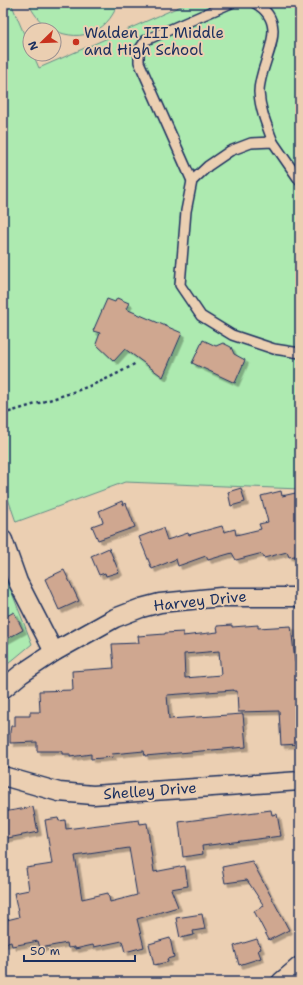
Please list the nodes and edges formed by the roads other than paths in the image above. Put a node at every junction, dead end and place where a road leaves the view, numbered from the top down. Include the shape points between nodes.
1 (231, 3) edge
2 (256, 3) edge
3 (273, 142) junction
4 (192, 181) junction
5 (300, 181) edge
6 (300, 353) edge
7 (3, 540) edge
8 (300, 596) edge
9 (54, 652) junction
10 (3, 690) edge
11 (8, 776) edge
12 (300, 781) edge
13 (300, 966) edge
14 (281, 982) edge

1 - 4 lane via 146,40 139,50 139,62
2 - 3 lane via 271,18 274,30 259,92 261,108
3 - 4 lane via 250,143 230,151
3 - 5 lane
4 - 6 lane via 186,211 180,285 201,316 232,335 274,350
7 - 9 street via 18,582
8 - 9 street, Harvey Drive via 221,597 160,603 115,618
9 - 10 street, Harvey Drive via 21,674
11 - 12 street, Shelley Drive via 59,792 93,795
13 - 14 street

